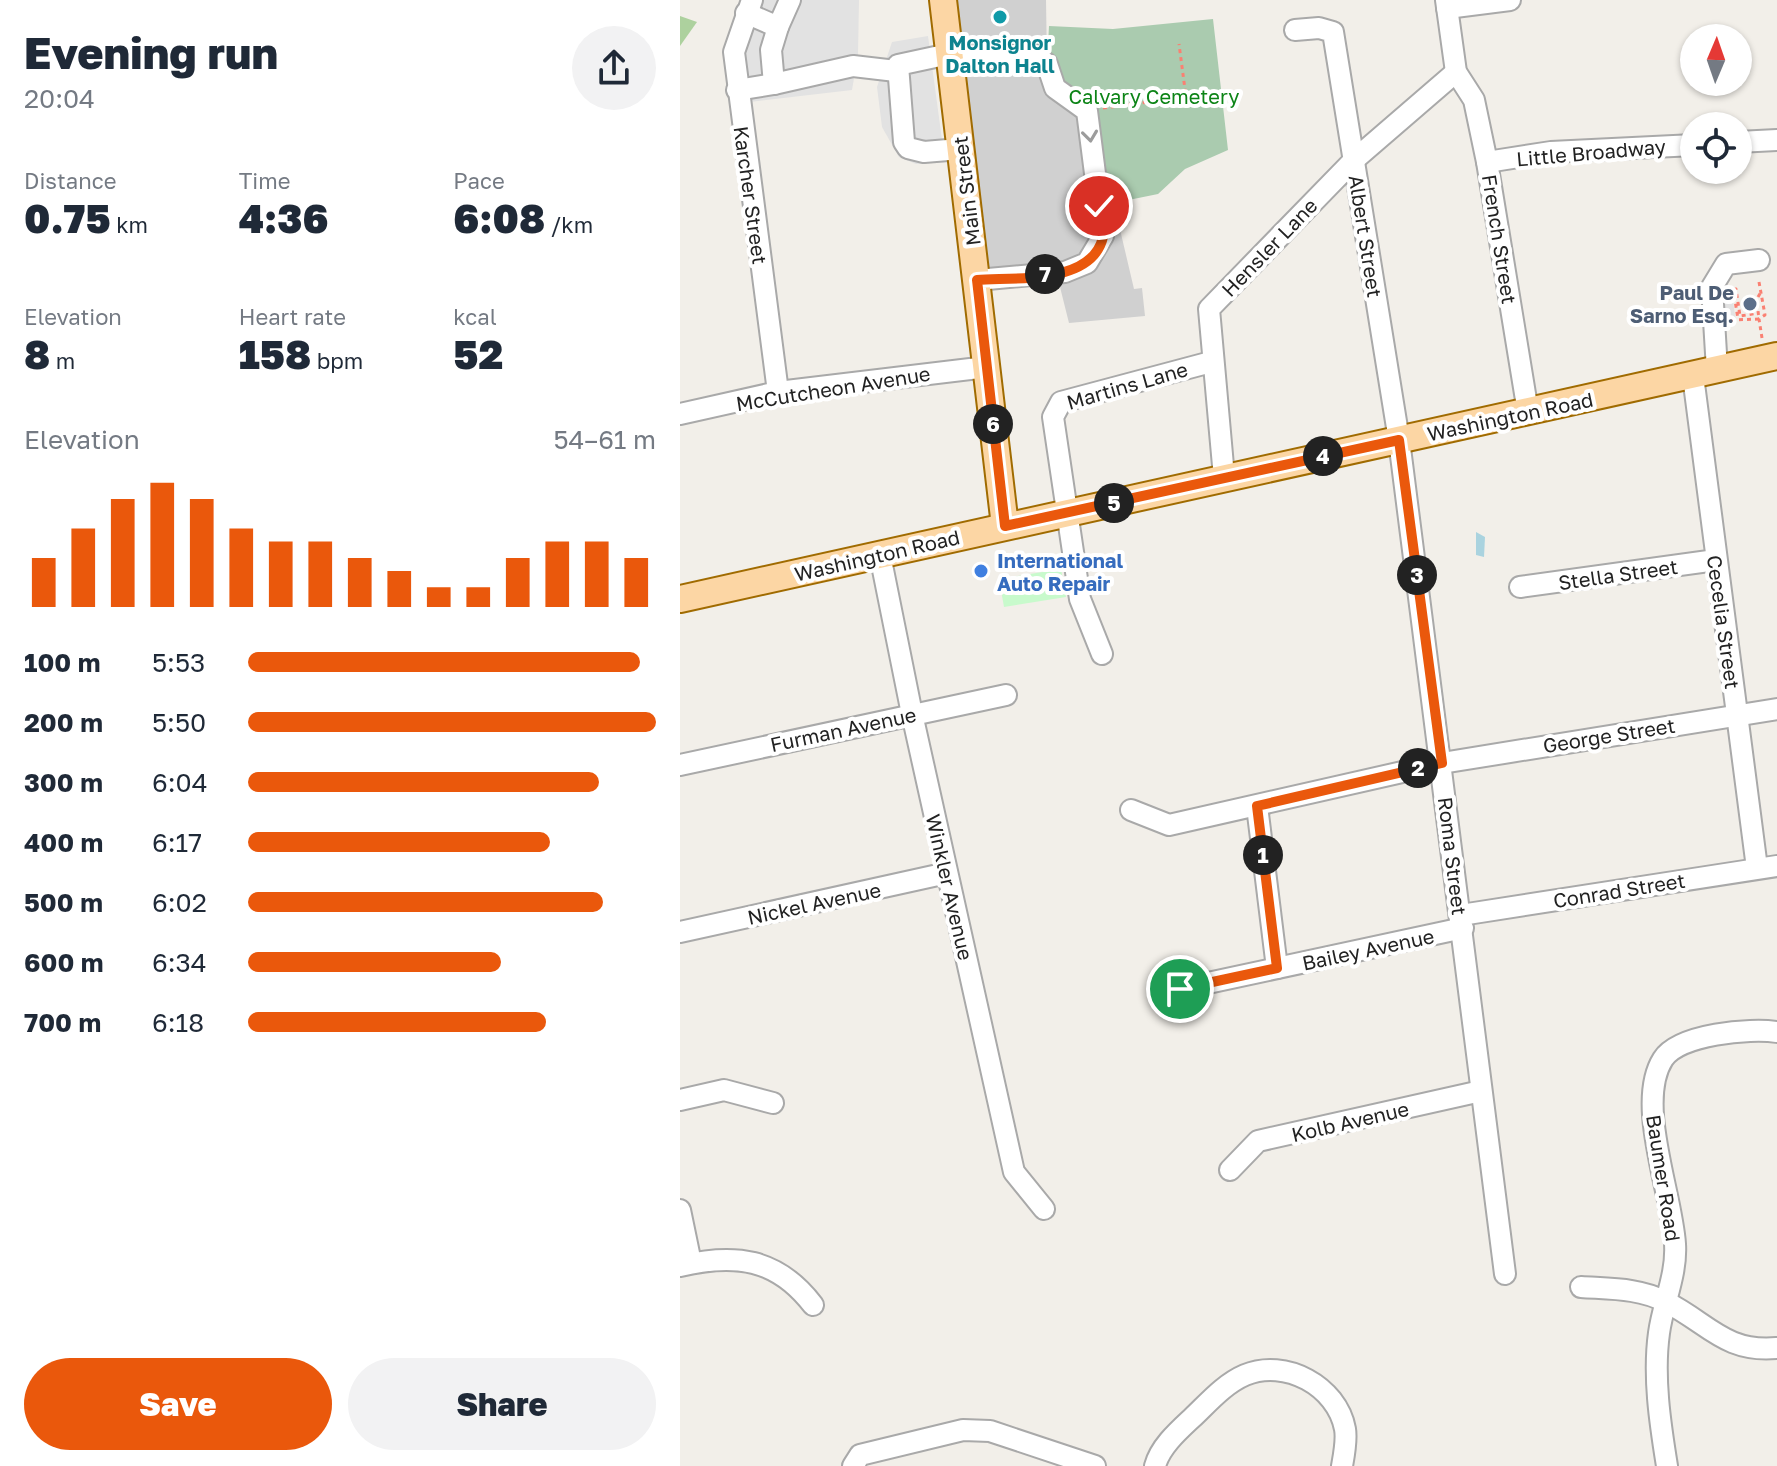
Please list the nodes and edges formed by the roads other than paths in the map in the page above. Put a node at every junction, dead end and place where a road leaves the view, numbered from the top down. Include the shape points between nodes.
1 (790, 0) edge
2 (943, 0) edge
3 (1510, 0) edge
4 (1446, 4) edge
5 (749, 6) edge
6 (778, 27) junction
7 (1295, 30) dead end
8 (950, 58) junction
9 (896, 71) junction
10 (1456, 72) junction
11 (774, 84) junction
12 (737, 90) junction
13 (1777, 140) edge
14 (1752, 141) edge
15 (1680, 146) edge
16 (960, 149) junction
17 (1354, 160) junction
18 (1487, 162) junction
19 (1759, 260) dead end
20 (977, 280) junction
21 (1769, 346) edge
22 (1211, 362) junction
23 (987, 367) junction
24 (1705, 373) junction
25 (778, 392) junction
26 (1528, 412) junction
27 (680, 414) edge
28 (1399, 440) junction
29 (1224, 477) junction
30 (1066, 515) junction
31 (1005, 526) junction
32 (880, 555) junction
33 (1716, 560) junction
34 (1520, 587) dead end
35 (680, 599) edge
36 (1102, 654) dead end
37 (1006, 695) dead end
38 (1777, 709) edge
39 (912, 714) junction
40 (1736, 715) junction
41 (1442, 763) junction
42 (680, 765) edge
43 (1257, 806) junction
44 (1131, 810) dead end
45 (1767, 867) edge
46 (947, 873) junction
47 (1462, 922) junction
48 (680, 932) edge
49 (1277, 968) junction
50 (1180, 989) dead end
51 (1777, 1032) edge
52 (1481, 1091) junction
53 (680, 1100) edge
54 (773, 1103) dead end
55 (1230, 1170) dead end
56 (1044, 1209) dead end
57 (680, 1210) edge
58 (686, 1264) edge
59 (1505, 1274) dead end
60 (1581, 1287) dead end
61 (1667, 1302) junction
62 (813, 1305) dead end
63 (1777, 1348) edge
64 (853, 1466) edge
65 (1095, 1466) edge
66 (1155, 1466) edge
67 (1344, 1466) edge
68 (1667, 1466) edge

1 - 6 street
2 - 8 main road, Main Street
3 - 4 street
4 - 10 street
5 - 6 street
5 - 12 street, Karcher Street via 734,52
6 - 11 street via 771,50
7 - 17 street, Albert Street via 1333,32
8 - 9 street via 902,61
8 - 16 main road, Main Street
8 -> 20 street via 1031,53 1047,64 1055,88 1087,111 1103,236 1087,263 1065,272
9 - 11 street via 853,66
9 - 16 street via 908,148
10 - 17 street, Hensler Lane
10 - 18 street, French Street via 1474,100
11 - 12 street
12 - 25 street, Karcher Street
13 - 14 street
15 - 18 street, Little Broadway via 1551,152
16 - 20 main road, Main Street
17 - 22 street, Hensler Lane via 1209,309
17 - 28 street, Albert Street
18 - 26 street, French Street
19 - 24 street, Cecelia Street via 1726,264 1735,281
20 - 23 main road, Main Street
21 - 24 main road, Washington Road
22 - 29 street, Hensler Lane
22 - 30 street, Martins Lane via 1061,402 1053,417
23 - 25 street, McCutcheon Avenue
23 - 31 main road, Main Street
24 - 26 main road, Washington Road
24 - 33 street, Cecelia Street
25 - 27 street, McCutcheon Avenue
26 - 28 main road, Washington Road
28 - 29 main road, Washington Road
28 - 41 street, Roma Street
29 - 30 main road, Washington Road
30 - 31 main road, Washington Road
30 - 36 street, Martins Lane via 1080,599
31 - 32 main road, Washington Road
32 - 35 main road, Washington Road
32 - 39 street, Winkler Avenue
33 - 34 street, Stella Street
33 - 40 street, Cecelia Street
37 - 39 street, Furman Avenue
38 - 40 street, George Street
39 - 42 street, Furman Avenue
39 - 46 street, Winkler Avenue
40 - 41 street, George Street
40 - 45 street, Cecelia Street
41 - 43 street
41 - 47 street, Roma Street
43 - 44 street via 1169,825
43 - 49 street
45 - 47 street, Conrad Street
46 - 48 street, Nickel Avenue
46 - 56 street, Winkler Avenue via 1014,1172
47 - 49 street, Bailey Avenue
47 - 52 street, Roma Street
49 - 50 street, Bailey Avenue
51 - 61 street, Baumer Road via 1752,1030 1676,1047 1663,1058 1653,1082 1675,1244
52 - 55 street, Kolb Avenue via 1258,1141
52 - 59 street, Roma Street
53 - 54 street via 724,1090
57 - 58 street
58 - 62 street via 728,1259 760,1263 796,1283
60 - 61 street via 1630,1290
61 - 63 street via 1730,1343 1753,1350
61 - 68 street, Baumer Road via 1659,1333 1658,1411
64 - 65 street via 860,1455 963,1430 990,1431
66 - 67 street via 1178,1431 1229,1384 1270,1369 1295,1373 1322,1389 1346,1431

